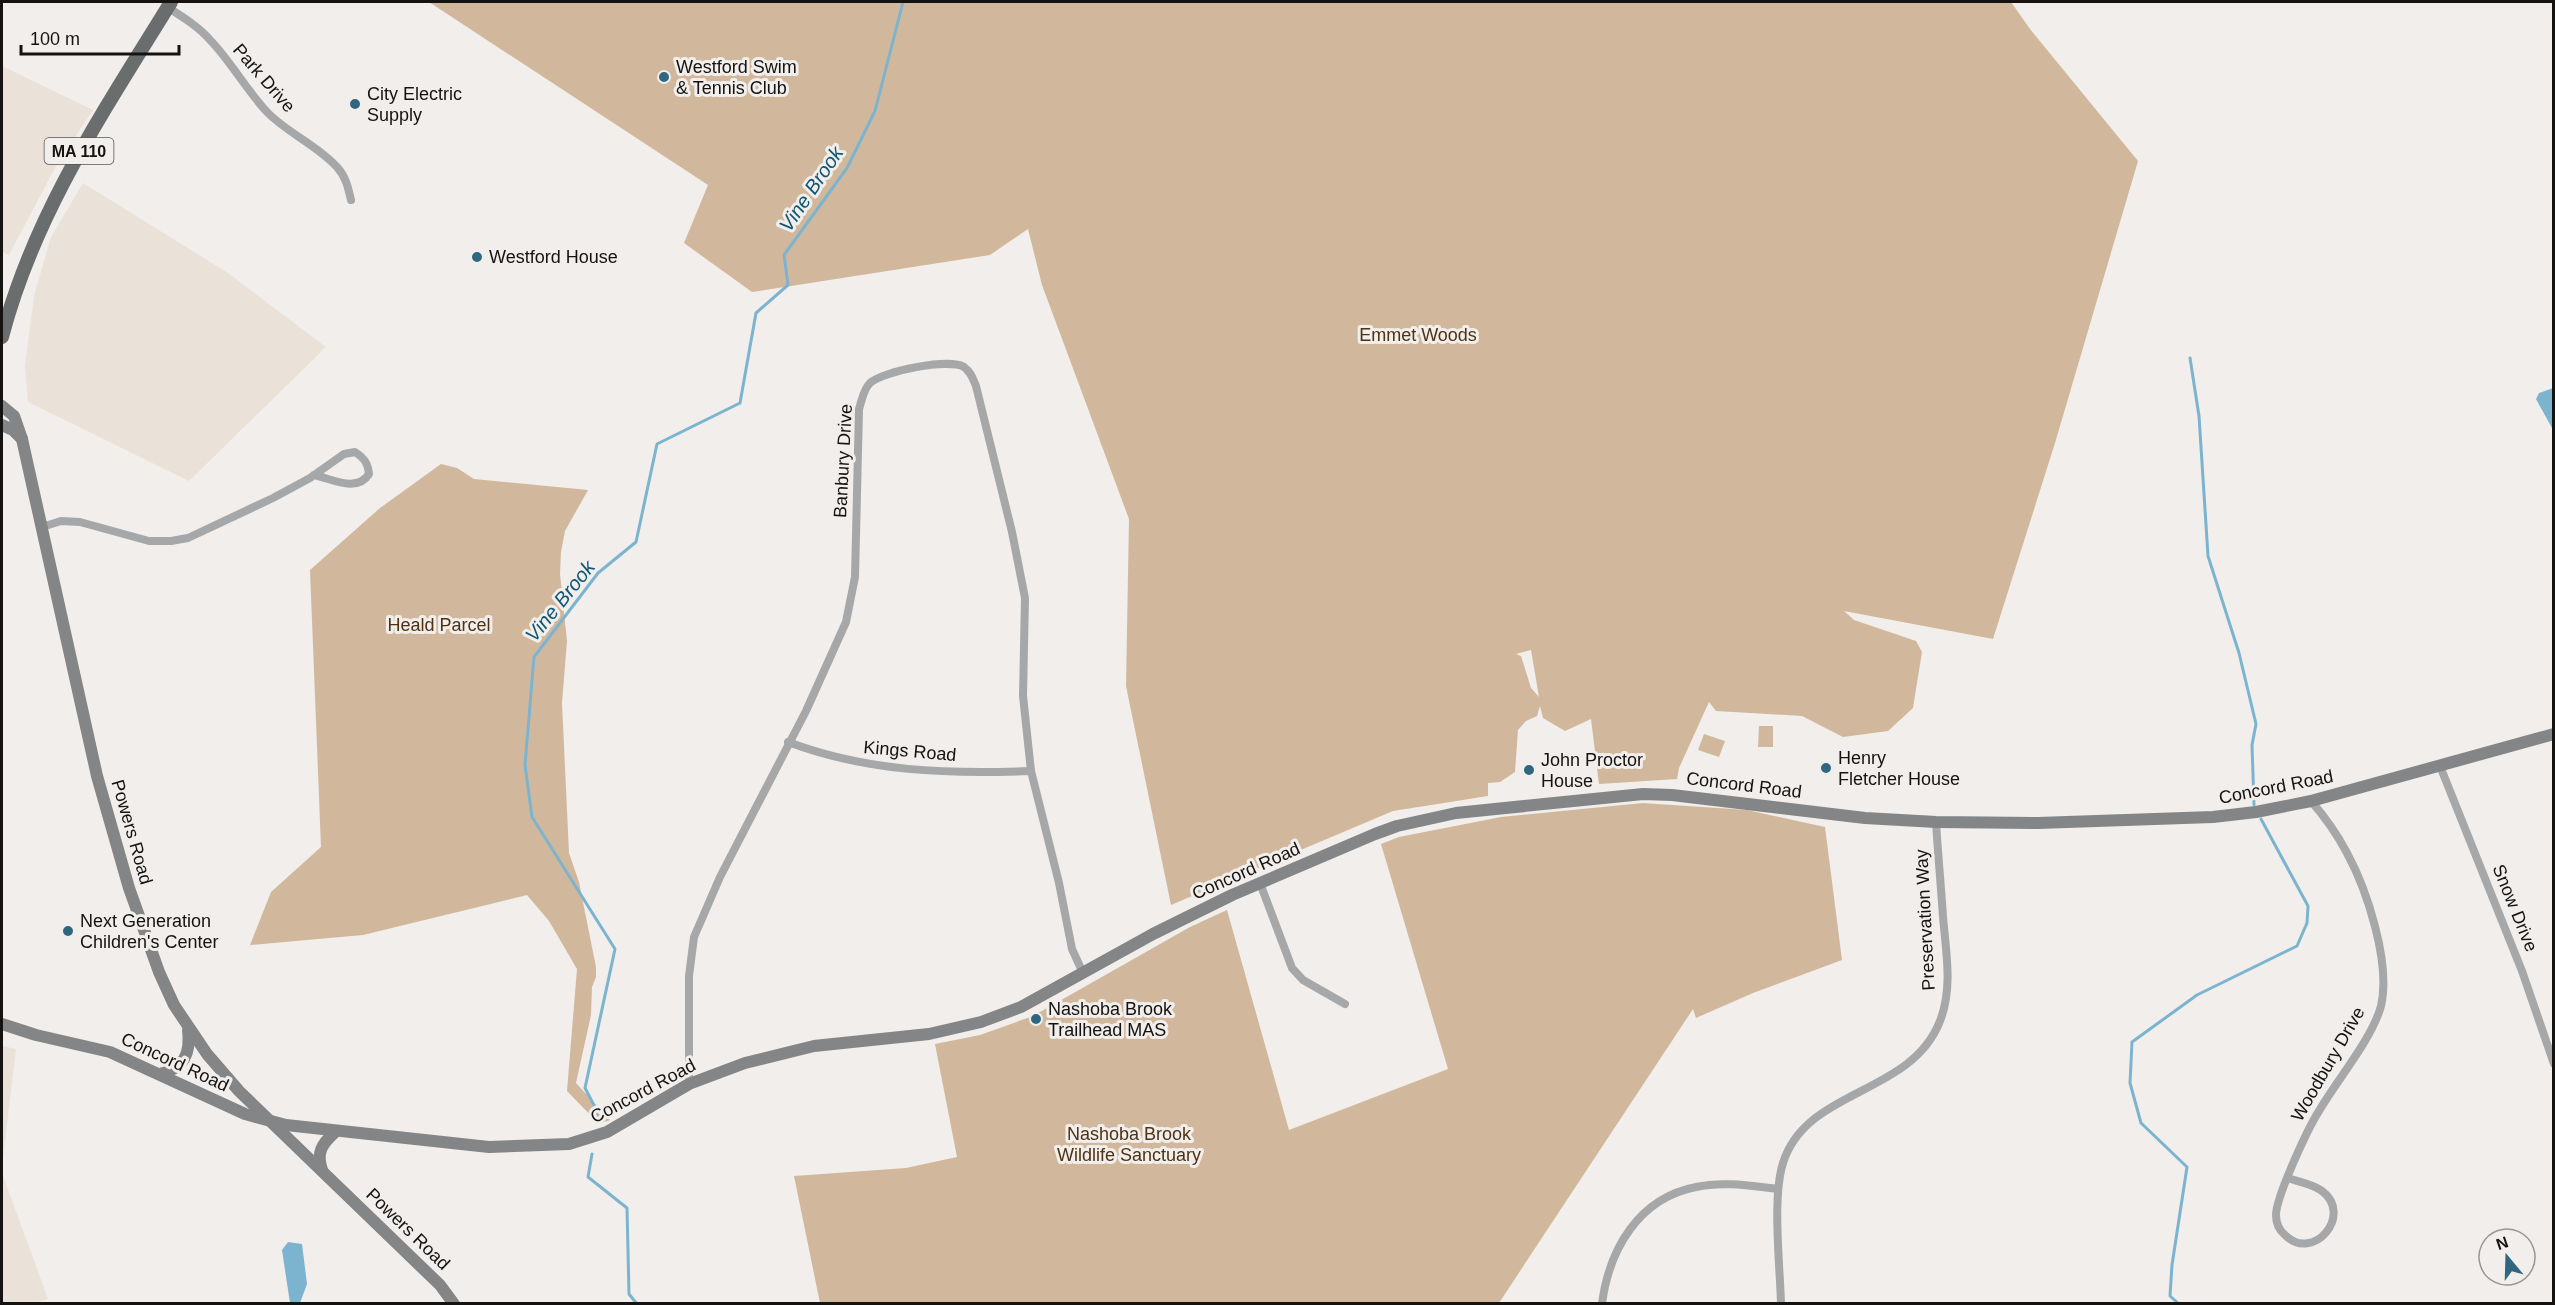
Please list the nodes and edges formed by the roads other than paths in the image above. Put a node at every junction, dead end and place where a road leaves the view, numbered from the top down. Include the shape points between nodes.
1 (169, 4) edge
2 (351, 200) dead end
3 (2, 337) edge
4 (2, 406) edge
5 (2, 425) edge
6 (22, 439) junction
7 (314, 475) junction
8 (42, 527) junction
9 (2553, 734) edge
10 (788, 742) junction
11 (2440, 766) junction
12 (1031, 771) junction
13 (2311, 801) junction
14 (1936, 822) junction
15 (1260, 883) junction
16 (1083, 973) junction
17 (1345, 1004) dead end
18 (2, 1024) edge
19 (187, 1026) junction
20 (2553, 1064) edge
21 (160, 1074) junction
22 (689, 1084) junction
23 (268, 1120) junction
24 (335, 1132) junction
25 (323, 1171) junction
26 (2288, 1179) junction
27 (1778, 1189) junction
28 (454, 1304) edge
29 (1602, 1304) edge
30 (1781, 1304) edge

1 - 2 street, Park Drive via 211,40 273,117 337,167 346,179
1 - 3 main road, MA 110 via 54,199 19,280
4 - 6 main road, Powers Road via 14,416
5 - 6 main road
6 - 8 main road, Powers Road
7 - 7 street via 344,454 355,452 368,464 366,480 357,484
7 - 8 street via 188,538 149,542 80,522 61,521
8 - 19 main road, Powers Road via 118,851 159,972
9 - 11 main road, Concord Road
10 - 12 street, Kings Road via 820,754 880,767 967,773
10 - 12 street, Banbury Drive via 824,673 851,600 855,577 859,409 863,394 870,384 896,371 950,364 970,372 976,386 1020,568 1026,623 1023,696
10 - 22 street, Banbury Drive via 694,937 689,976
11 - 13 main road, Concord Road
11 - 20 street, Snow Drive via 2523,970
12 - 16 street, Banbury Drive via 1072,949
13 - 14 main road, Concord Road via 2213,817
13 - 26 street, Woodbury Drive via 2332,827 2358,875 2381,958 2383,989 2373,1026 2317,1114
14 - 15 main road, Concord Road via 1865,818 1672,795 1606,797 1456,813 1406,824
14 - 27 street, Preservation Way via 1947,978 1939,1024 1909,1064 1822,1112 1806,1125 1786,1154
15 - 16 main road, Concord Road via 1153,934
15 - 17 street via 1292,968 1304,980
16 - 22 main road, Concord Road via 1021,1007 981,1022 929,1034 779,1053
18 - 21 main road, Concord Road via 111,1052
19 - 21 main road via 187,1057 180,1066
19 - 23 main road, Powers Road via 220,1069
21 - 23 main road, Concord Road via 245,1114
22 - 24 main road, Concord Road via 607,1132 569,1144 489,1147
23 - 24 main road, Concord Road
23 - 25 main road, Powers Road
24 - 25 main road via 321,1147
25 - 28 main road, Powers Road
26 - 26 street, Woodbury Drive via 2276,1213 2280,1230 2293,1241 2318,1240 2330,1229 2332,1204 2321,1190
27 - 29 street via 1712,1185 1663,1199 1637,1219 1618,1247 1606,1277
27 - 30 street, Preservation Way

